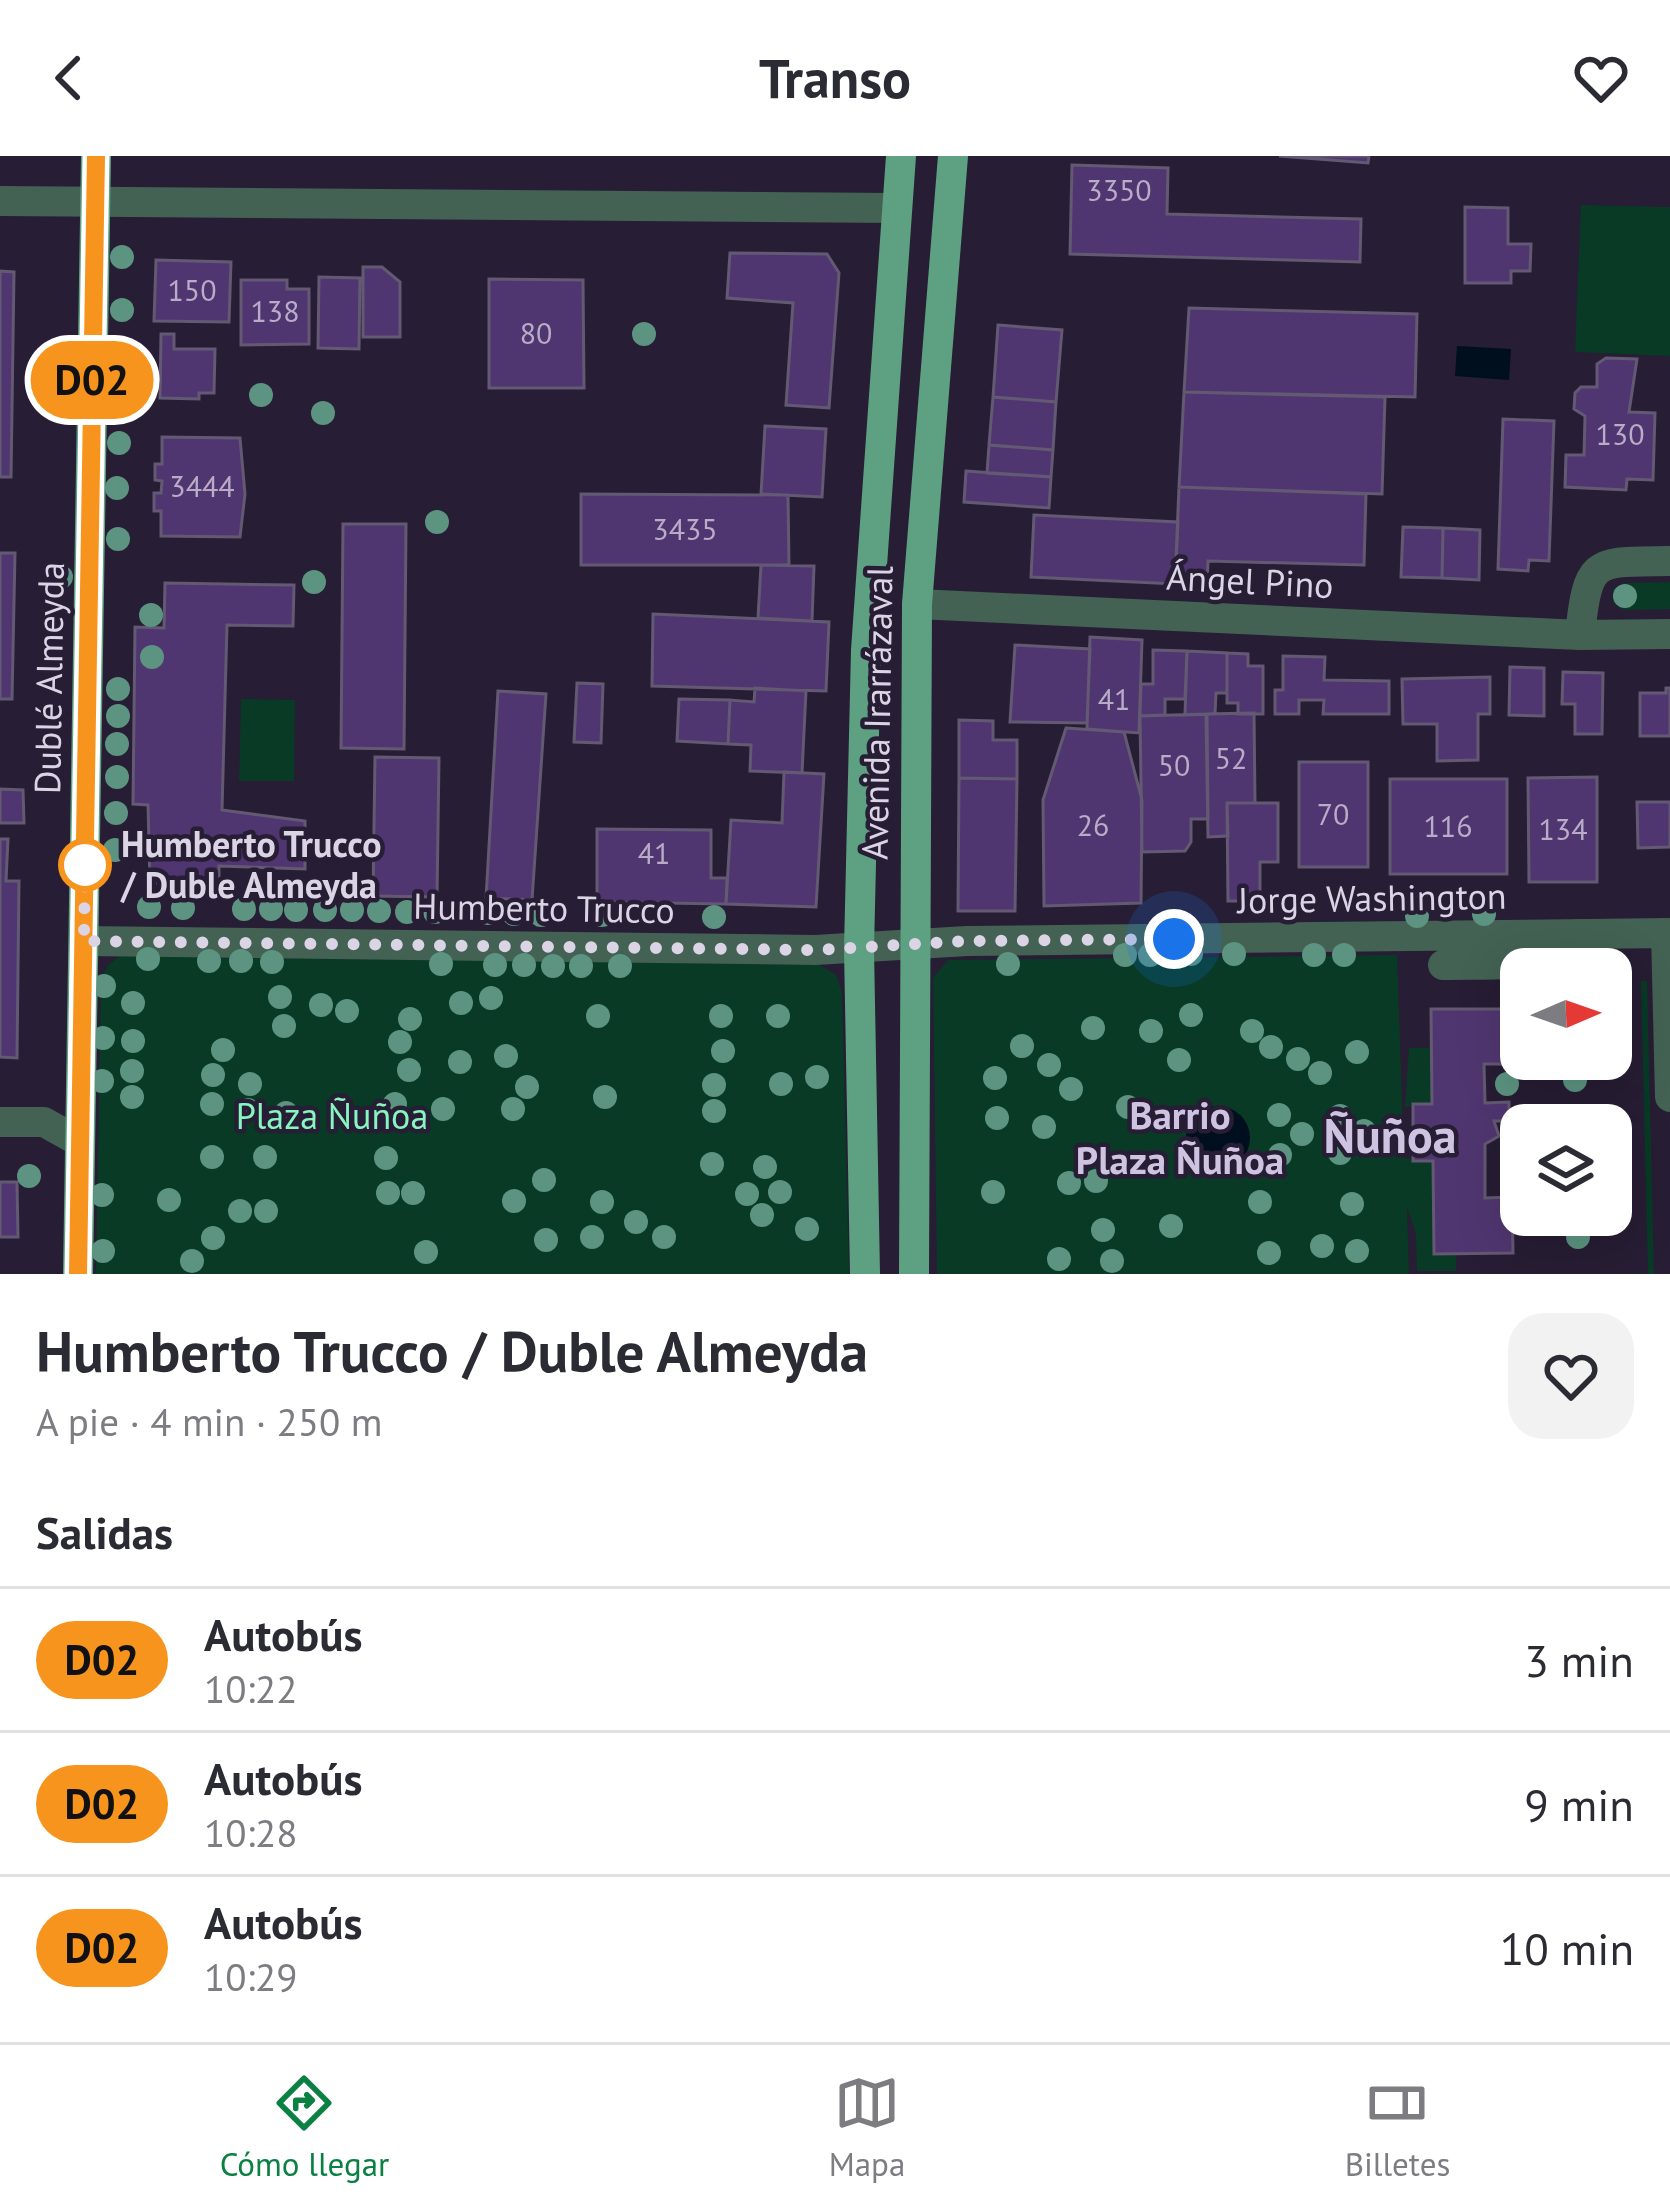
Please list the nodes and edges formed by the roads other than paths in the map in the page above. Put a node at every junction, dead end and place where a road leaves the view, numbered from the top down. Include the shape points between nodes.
1 (96, 156) edge
2 (901, 156) edge
3 (953, 156) edge
4 (0, 201) edge
5 (95, 202) junction
6 (896, 208) junction
7 (1670, 561) edge
8 (917, 604) junction
9 (1670, 634) edge
10 (1580, 635) junction
11 (1668, 933) edge
12 (1577, 934) junction
13 (84, 941) junction
14 (912, 945) junction
15 (859, 949) junction
16 (1444, 965) dead end
17 (1670, 1097) edge
18 (80, 1100) junction
19 (0, 1122) edge
20 (44, 1122) junction
21 (78, 1141) junction
22 (78, 1274) edge
23 (865, 1274) edge
24 (914, 1274) edge

1 - 5 main road, Dublé Almeyda
2 - 6 main road, Avenida Irarrázaval
3 - 8 main road, Avenida Irarrázaval
4 - 5 street
5 - 6 street
5 - 13 main road, Dublé Almeyda
6 - 15 main road, Avenida Irarrázaval via 867,630
7 - 10 street via 1597,568 1588,578
8 - 10 street, Ángel Pino
8 - 14 main road, Avenida Irarrázaval
9 - 10 street, Ángel Pino
11 - 12 street, Jorge Washington
11 - 17 street
12 - 14 street, Jorge Washington
12 - 16 street via 1541,960
13 - 15 street, Humberto Trucco
13 - 18 main road, Dublé Almeyda
14 - 15 street, Jorge Washington
14 - 24 main road, Avenida Irarrázaval
15 - 23 main road, Avenida Irarrázaval
18 - 20 street
18 - 21 main road, Dublé Almeyda
19 - 20 street
20 - 21 street
21 - 22 main road, Dublé Almeyda

